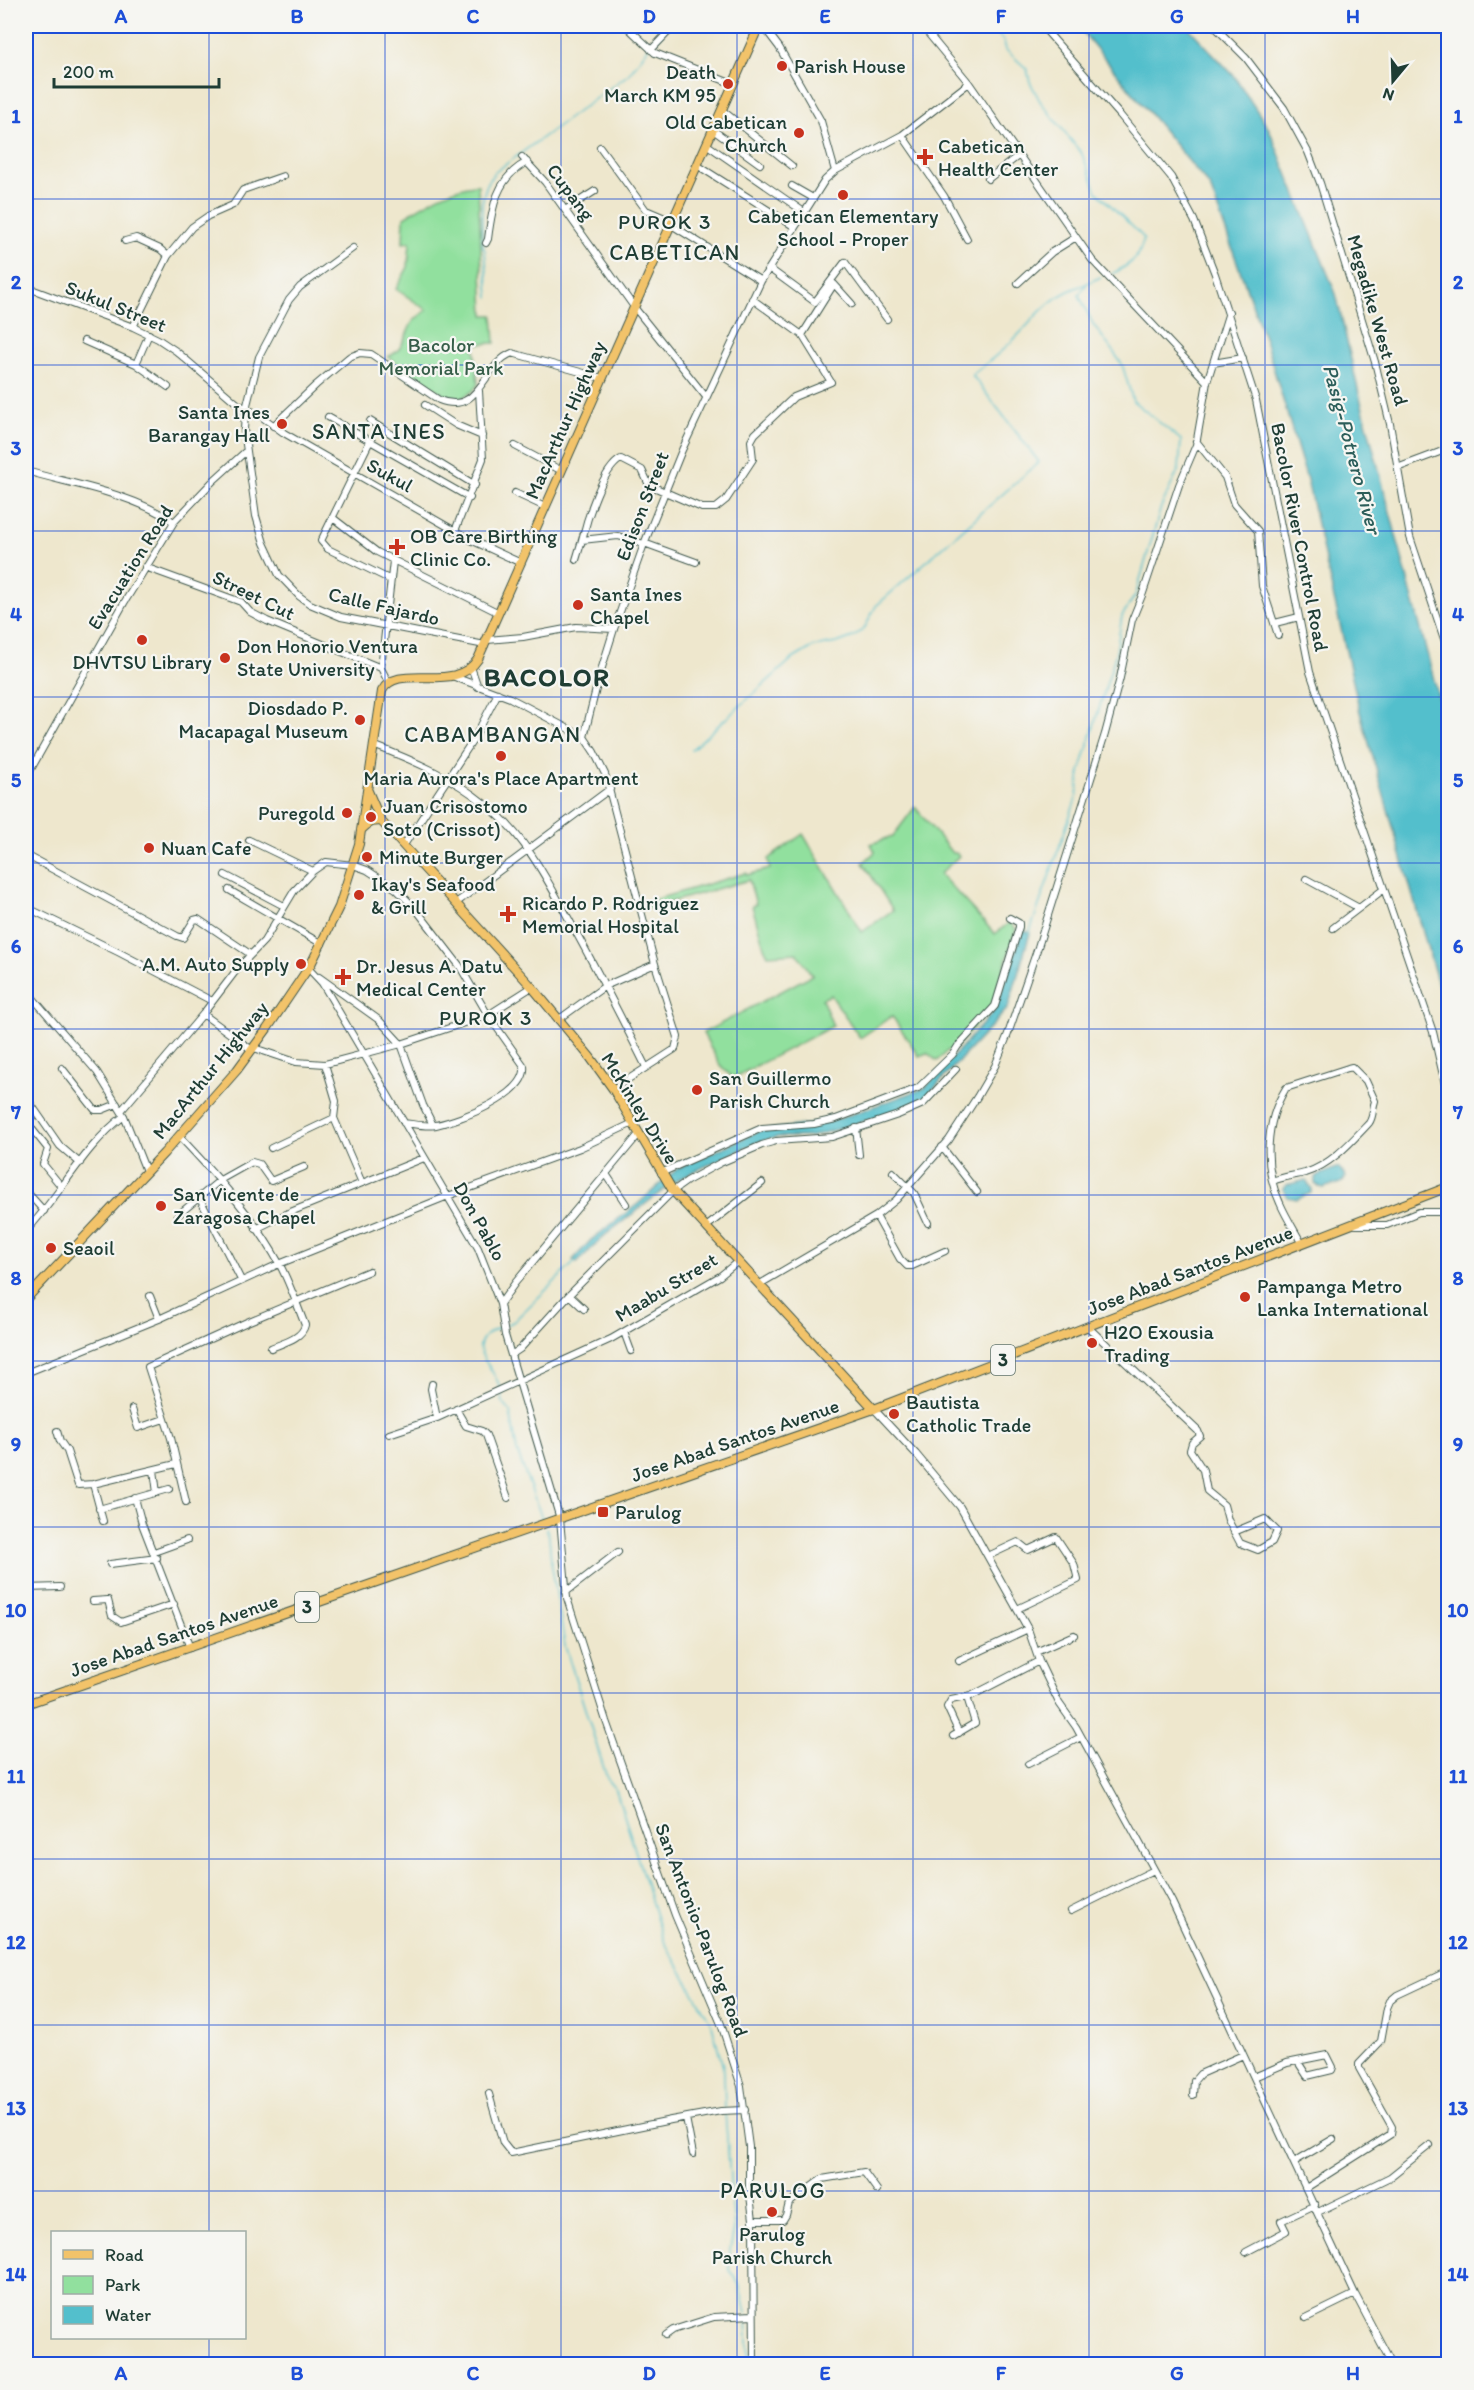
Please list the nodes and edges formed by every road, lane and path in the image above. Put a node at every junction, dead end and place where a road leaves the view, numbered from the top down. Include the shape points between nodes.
1 (626, 26) edge
2 (674, 26) edge
3 (761, 26) edge
4 (922, 26) edge
5 (1042, 26) edge
6 (1215, 26) edge
7 (649, 48) junction
8 (969, 83) junction
9 (733, 84) junction
10 (722, 110) junction
11 (713, 130) junction
12 (902, 135) junction
13 (706, 144) junction
14 (600, 147) dead end
15 (1018, 156) junction
16 (760, 164) dead end
17 (697, 165) junction
18 (792, 166) dead end
19 (835, 171) junction
20 (283, 176) dead end
21 (988, 178) dead end
22 (792, 186) dead end
23 (595, 191) dead end
24 (813, 198) junction
25 (565, 210) junction
26 (804, 212) junction
27 (671, 223) junction
28 (795, 227) junction
29 (1076, 237) junction
30 (967, 239) dead end
31 (125, 241) dead end
32 (486, 243) dead end
33 (353, 248) dead end
34 (168, 256) junction
35 (770, 269) junction
36 (762, 282) junction
37 (1018, 283) dead end
38 (26, 287) edge
39 (753, 299) junction
40 (852, 304) dead end
41 (634, 307) junction
42 (1229, 312) junction
43 (887, 319) dead end
44 (133, 327) junction
45 (149, 334) junction
46 (802, 334) junction
47 (84, 341) dead end
48 (1243, 358) junction
49 (1213, 363) junction
50 (136, 364) junction
51 (602, 378) junction
52 (1207, 382) junction
53 (168, 387) dead end
54 (479, 391) junction
55 (706, 396) junction
56 (425, 405) dead end
57 (246, 409) junction
58 (328, 417) dead end
59 (370, 421) dead end
60 (273, 426) junction
61 (482, 436) junction
62 (1196, 439) junction
63 (370, 441) junction
64 (1449, 443) edge
65 (515, 446) dead end
66 (246, 452) junction
67 (1398, 468) junction
68 (26, 471) edge
69 (562, 471) junction
70 (353, 473) junction
71 (475, 485) junction
72 (665, 491) junction
73 (515, 494) dead end
74 (470, 498) junction
75 (545, 507) junction
76 (333, 518) junction
77 (174, 522) junction
78 (456, 531) junction
79 (582, 540) junction
80 (644, 544) junction
81 (576, 560) dead end
82 (393, 561) junction
83 (696, 562) dead end
84 (521, 563) junction
85 (145, 567) junction
86 (391, 580) junction
87 (499, 613) junction
88 (1299, 617) junction
89 (1275, 623) junction
90 (385, 626) junction
91 (614, 629) junction
92 (1278, 635) dead end
93 (486, 642) junction
94 (1449, 651) edge
95 (471, 667) junction
96 (381, 668) junction
97 (452, 676) junction
98 (388, 682) junction
99 (478, 687) junction
100 (498, 693) junction
101 (584, 737) junction
102 (373, 745) junction
103 (26, 778) edge
104 (448, 779) junction
105 (610, 789) junction
106 (367, 790) junction
107 (381, 821) junction
108 (361, 830) junction
109 (249, 840) dead end
110 (404, 845) junction
111 (527, 851) junction
112 (26, 855) edge
113 (353, 865) junction
114 (313, 872) junction
115 (225, 875) dead end
116 (1306, 879) dead end
117 (1384, 889) junction
118 (229, 890) dead end
119 (456, 903) junction
120 (284, 906) junction
121 (26, 907) edge
122 (1359, 908) junction
123 (279, 918) junction
124 (1010, 918) dead end
125 (1333, 928) dead end
126 (322, 944) junction
127 (250, 954) junction
128 (655, 964) junction
129 (308, 968) junction
130 (317, 975) junction
131 (605, 986) junction
132 (531, 987) junction
133 (26, 990) edge
134 (212, 1001) junction
135 (203, 1014) junction
136 (488, 1015) junction
137 (558, 1020) junction
138 (401, 1044) junction
139 (253, 1049) junction
140 (364, 1054) junction
141 (325, 1064) junction
142 (646, 1067) junction
143 (62, 1068) dead end
144 (956, 1070) dead end
145 (613, 1089) junction
146 (26, 1097) edge
147 (1449, 1097) edge
148 (117, 1104) junction
149 (122, 1113) junction
150 (334, 1118) junction
151 (404, 1123) junction
152 (633, 1123) junction
153 (434, 1125) junction
154 (856, 1128) junction
155 (26, 1129) edge
156 (639, 1134) junction
157 (179, 1136) junction
158 (942, 1147) junction
159 (271, 1148) dead end
160 (859, 1155) dead end
161 (424, 1158) junction
162 (80, 1163) junction
163 (304, 1167) dead end
164 (146, 1171) junction
165 (893, 1172) dead end
166 (606, 1174) junction
167 (663, 1176) junction
168 (220, 1180) junction
169 (1273, 1181) junction
170 (362, 1183) junction
171 (762, 1183) dead end
172 (61, 1186) junction
173 (908, 1186) junction
174 (1449, 1188) edge
175 (672, 1190) junction
176 (26, 1191) edge
177 (977, 1192) dead end
178 (199, 1197) junction
179 (448, 1197) junction
180 (626, 1204) dead end
181 (44, 1211) junction
182 (178, 1215) dead end
183 (876, 1216) junction
184 (1449, 1218) edge
185 (928, 1223) dead end
186 (1353, 1225) junction
187 (706, 1227) junction
188 (256, 1229) junction
189 (26, 1231) edge
190 (1302, 1244) junction
191 (945, 1251) dead end
192 (737, 1262) junction
193 (279, 1264) junction
194 (369, 1271) dead end
195 (242, 1280) junction
196 (760, 1284) junction
197 (568, 1295) junction
198 (150, 1296) dead end
199 (26, 1299) edge
200 (295, 1302) junction
201 (500, 1304) junction
202 (584, 1309) dead end
203 (159, 1319) junction
204 (1088, 1327) junction
205 (624, 1332) junction
206 (271, 1348) dead end
207 (631, 1352) dead end
208 (511, 1354) junction
209 (26, 1373) edge
210 (519, 1380) junction
211 (432, 1384) dead end
212 (132, 1409) dead end
213 (456, 1409) junction
214 (874, 1409) junction
215 (437, 1418) junction
216 (164, 1419) junction
217 (57, 1431) dead end
218 (389, 1434) dead end
219 (176, 1464) junction
220 (154, 1470) junction
221 (93, 1484) junction
222 (169, 1489) dead end
223 (157, 1493) junction
224 (135, 1498) junction
225 (508, 1498) dead end
226 (186, 1502) dead end
227 (99, 1509) junction
228 (556, 1520) junction
229 (103, 1521) dead end
230 (1234, 1532) junction
231 (188, 1540) dead end
232 (618, 1552) dead end
233 (156, 1555) junction
234 (988, 1556) junction
235 (110, 1564) dead end
236 (60, 1587) dead end
237 (26, 1588) edge
238 (566, 1592) junction
239 (93, 1601) dead end
240 (174, 1604) junction
241 (1017, 1609) junction
242 (1028, 1629) junction
243 (1074, 1635) dead end
244 (190, 1647) junction
245 (1036, 1652) junction
246 (959, 1661) dead end
247 (1039, 1662) junction
248 (967, 1697) junction
249 (26, 1704) edge
250 (1081, 1737) junction
251 (1028, 1764) dead end
252 (1154, 1870) junction
253 (1071, 1911) dead end
254 (1449, 1971) edge
255 (1243, 2055) junction
256 (1298, 2062) junction
257 (1254, 2077) junction
258 (489, 2094) dead end
259 (1193, 2095) dead end
260 (745, 2110) junction
261 (686, 2118) junction
262 (1333, 2139) dead end
263 (1430, 2145) dead end
264 (693, 2154) dead end
265 (1294, 2162) junction
266 (1306, 2188) junction
267 (877, 2190) dead end
268 (1316, 2209) junction
269 (753, 2220) junction
270 (1246, 2252) dead end
271 (1355, 2294) junction
272 (749, 2315) junction
273 (1306, 2318) dead end
274 (666, 2335) dead end
275 (754, 2364) edge
276 (1392, 2364) edge

1 - 7 street
2 - 7 street
3 - 9 main road, MacArthur Highway
3 - 19 street via 779,47 821,121
4 - 8 street
5 - 42 street, Bacolor River Control Road via 1171,177 1194,220
6 - 67 street, Megadike West Road via 1246,58 1284,108 1308,152 1375,362
7 - 9 street
8 - 12 street
8 - 15 street
9 - 10 main road, MacArthur Highway
10 - 11 main road, MacArthur Highway
10 - 18 street
11 - 13 main road, MacArthur Highway
11 - 16 street
12 - 19 street
12 - 30 street via 944,196
13 - 17 main road, MacArthur Highway
13 - 26 street
14 - 27 street via 646,210
15 - 21 street
15 - 29 street
17 - 27 main road, MacArthur Highway
17 - 28 street
19 - 24 street, Edison Street
20 - 34 street via 243,190 233,205 192,227
22 - 24 street
23 - 25 street
24 - 26 street, Edison Street
25 - 32 street, Cupang via 525,159 500,185
25 - 41 street, Cupang
26 - 28 street, Edison Street
27 - 36 street
27 - 41 main road, MacArthur Highway
28 - 35 street, Edison Street
29 - 37 street via 1052,252
29 - 52 street via 1092,260
31 - 34 street via 136,238
33 - 57 street, Calle Fajardo via 300,287 289,300 259,357
34 - 44 street
35 - 36 street, Edison Street
35 - 43 street via 815,302 845,262
36 - 39 street, Edison Street
38 - 44 street, Sukul Street
39 - 46 street
39 - 55 street, Edison Street
40 - 46 street via 834,284
41 - 51 main road, MacArthur Highway
41 - 55 street, Cupang
42 - 48 street, Bacolor River Control Road
42 - 49 street
44 - 45 street, Sukul Street
45 - 50 street
45 - 57 street, Sukul Street via 176,351
46 - 72 street via 831,382 794,397 755,434 751,441 753,459 726,500 716,508 702,508
47 - 50 street
48 - 49 street
48 - 88 street, Bacolor River Control Road via 1260,420
49 - 52 street
50 - 53 street
51 - 54 street via 512,353 490,372
51 - 69 main road, MacArthur Highway
52 - 62 street
54 - 60 street via 461,401 445,402 371,354 360,353 349,357
54 - 61 street
55 - 72 street, Edison Street
56 - 61 street
57 - 60 street, Sukul
57 - 66 street, Calle Fajardo
58 - 63 street
59 - 71 street
60 - 70 street, Sukul
61 - 71 street via 483,459
62 - 89 street via 1225,477 1234,504 1258,531 1262,586
62 - 158 street via 1132,620 1107,726 1008,1034 977,1097
63 - 70 street
63 - 74 street
64 - 67 street via 1445,450
65 - 69 street
66 - 77 street, Evacuation Road
66 - 90 street, Calle Fajardo via 258,524 279,575 310,604 341,617
67 - 94 street, Megadike West Road via 1410,537
68 - 77 street via 138,502
69 - 75 main road, MacArthur Highway
70 - 76 street
70 - 78 street, Sukul
71 - 74 street
72 - 79 street via 646,483 642,470 621,459 599,490
72 - 80 street, Edison Street
73 - 75 street
74 - 78 street
75 - 84 main road, MacArthur Highway
76 - 82 street
76 - 86 street via 321,537 323,545
77 - 85 street, Evacuation Road
78 - 84 street, Sukul
79 - 80 street via 618,536
79 - 81 street
80 - 83 street
80 - 91 street, Edison Street
82 - 86 street
82 - 87 street
84 - 87 main road, MacArthur Highway
85 - 96 street, Street Cut via 241,602 267,621
85 - 103 street, Evacuation Road
86 - 90 street
87 - 93 main road, MacArthur Highway
88 - 89 street
88 - 117 street, Bacolor River Control Road via 1317,698
89 - 92 street
90 - 93 street, Calle Fajardo
90 - 96 street
91 - 93 street via 576,627
91 - 101 street, Edison Street
93 - 95 main road, MacArthur Highway
95 - 97 main road
95 - 99 street
96 - 98 street
97 - 98 main road
97 - 99 street
98 - 102 main road, MacArthur Highway via 380,697
99 - 100 street
100 - 101 street
100 - 104 street
101 - 105 street
102 - 104 street
102 - 106 main road, MacArthur Highway
104 - 110 street
104 - 111 street via 486,804
105 - 111 street
105 - 128 street
106 - 107 main road, McKinley Drive
106 - 108 main road, MacArthur Highway
107 - 108 main road via 370,822
107 - 110 main road, McKinley Drive
108 - 113 main road, MacArthur Highway
109 - 114 street
110 - 119 main road, McKinley Drive
111 - 119 street
111 - 131 street via 549,882
112 - 127 street via 180,938 198,919
113 - 114 street via 326,862
113 - 126 main road, MacArthur Highway
113 - 136 street via 381,878 415,908 459,965
114 - 120 street
115 - 120 street
116 - 122 street
117 - 122 street
117 - 147 street, Bacolor River Control Road via 1433,1032
118 - 123 street
119 - 132 main road, McKinley Drive
120 - 123 street
121 - 134 street
122 - 125 street
123 - 126 street
123 - 127 street
124 - 167 street via 1019,927 995,1006 918,1088 836,1119 762,1128
126 - 129 main road, MacArthur Highway
127 - 134 street
128 - 131 street
128 - 142 street via 678,1037 675,1049
129 - 130 street, Don Pablo
129 - 139 main road, MacArthur Highway
130 - 138 street via 379,1020
130 - 140 street, Don Pablo
131 - 137 street
131 - 142 street
132 - 136 street
132 - 137 main road, McKinley Drive
133 - 148 street via 97,1072
134 - 135 street
135 - 139 street
135 - 149 street
136 - 138 street
136 - 153 street via 524,1066 525,1074 494,1103
137 - 145 main road, McKinley Drive
138 - 140 street
138 - 153 street
139 - 141 street via 283,1059
139 - 157 main road, MacArthur Highway
140 - 141 street
140 - 151 street, Don Pablo
141 - 150 street via 336,1101
142 - 145 street
143 - 148 street via 95,1110
144 - 154 street via 923,1104
145 - 152 main road, McKinley Drive
146 - 162 street via 60,1146
148 - 149 street
149 - 162 street
149 - 164 street
150 - 159 street
150 - 170 street
151 - 153 street
151 - 161 street, Don Pablo
152 - 156 main road, McKinley Drive
152 - 179 street via 580,1148
154 - 160 street
154 - 175 street via 832,1137 762,1145
155 - 172 street via 32,1129 48,1149 43,1164
156 - 166 street
156 - 167 main road, McKinley Drive
157 - 164 main road, MacArthur Highway
157 - 168 street
158 - 173 street
158 - 177 street
161 - 170 street
161 - 179 street, Don Pablo
162 - 172 street
163 - 168 street via 271,1181 259,1164 252,1162
164 - 199 main road, MacArthur Highway
165 - 173 street
166 - 180 street
166 - 201 street
167 - 175 main road, McKinley Drive
168 - 178 street
168 - 188 street
169 - 169 street via 1305,1173 1329,1161 1370,1123 1375,1101 1355,1069 1286,1088 1269,1128
169 - 190 street via 1280,1204
170 - 188 street
171 - 187 street
172 - 181 street
173 - 183 street
173 - 185 street
174 - 186 highway, Jose Abad Santos Avenue / 3
175 - 187 main road, McKinley Drive
175 - 197 street
176 - 181 street
178 - 182 street
178 - 195 street
179 - 193 street
179 - 201 street, Don Pablo via 478,1248
181 - 189 street
183 - 191 street via 907,1266
183 - 196 street
184 - 186 street via 1444,1212 1419,1212 1387,1225
186 - 190 highway, Jose Abad Santos Avenue / 3
187 - 192 main road, McKinley Drive
188 - 193 street
190 - 204 highway, Jose Abad Santos Avenue / 3
192 - 196 main road, McKinley Drive
192 - 205 street, Maabu Street
193 - 195 street
193 - 200 street
194 - 200 street
195 - 203 street
196 - 214 main road, McKinley Drive
197 - 202 street
197 - 208 street
198 - 203 street
200 - 206 street via 304,1329 300,1335
200 - 216 street via 148,1367
201 - 208 street, Don Pablo
203 - 209 street
204 - 214 highway, Jose Abad Santos Avenue / 3
204 - 230 street via 1198,1431 1200,1436 1190,1449 1203,1470 1207,1491 1224,1505
205 - 207 street
205 - 210 street, Maabu Street
208 - 210 street, Don Pablo
210 - 213 street, Maabu Street
210 - 228 street, Don Pablo
211 - 215 street
212 - 216 street via 138,1428
213 - 215 street, Maabu Street
213 - 225 street via 466,1426 486,1434
214 - 228 highway, Jose Abad Santos Avenue / 3
214 - 234 street via 942,1484
215 - 218 street, Maabu Street
216 - 219 street
217 - 221 street via 76,1483
219 - 220 street
219 - 226 street
220 - 221 street
220 - 223 street
221 - 227 street
222 - 223 street
223 - 224 street
224 - 227 street
224 - 233 street
227 - 229 street
228 - 238 street, San Antonio-Parulog Road
228 - 244 highway, Jose Abad Santos Avenue / 3
230 - 230 street via 1240,1543 1258,1551 1272,1542 1277,1531 1265,1519
231 - 233 street
232 - 238 street
233 - 235 street
233 - 240 street
234 - 241 street
234 - 241 street via 1018,1542 1028,1550 1056,1537 1074,1564 1078,1580
236 - 237 street
238 - 260 street, San Antonio-Parulog Road via 606,1720 675,1915 721,2024
239 - 240 street via 108,1600 112,1616 121,1622
240 - 244 street
241 - 242 street
242 - 245 street
242 - 246 street
243 - 245 street
244 - 249 highway, Jose Abad Santos Avenue / 3
245 - 247 street
247 - 248 street
247 - 250 street
248 - 248 street via 955,1698 948,1705 956,1735 975,1724
250 - 251 street
250 - 252 street
252 - 253 street
252 - 255 street via 1173,1902
254 - 266 street via 1390,2001 1381,2041 1359,2064 1392,2127 1391,2134
255 - 257 street
255 - 259 street via 1200,2074 1194,2081
256 - 256 street via 1310,2076 1333,2067 1327,2055
256 - 257 street
257 - 265 street
258 - 261 street via 503,2143 511,2153
260 - 261 street
260 - 269 street, San Antonio-Parulog Road
261 - 264 street
262 - 265 street
263 - 268 street via 1390,2177
265 - 266 street
266 - 268 street
267 - 269 street via 864,2172 822,2179 789,2203 783,2220
268 - 270 street via 1281,2221 1286,2232
268 - 271 street
269 - 272 street, San Antonio-Parulog Road
271 - 273 street
271 - 276 street
272 - 274 street via 714,2317
272 - 275 street, San Antonio-Parulog Road

